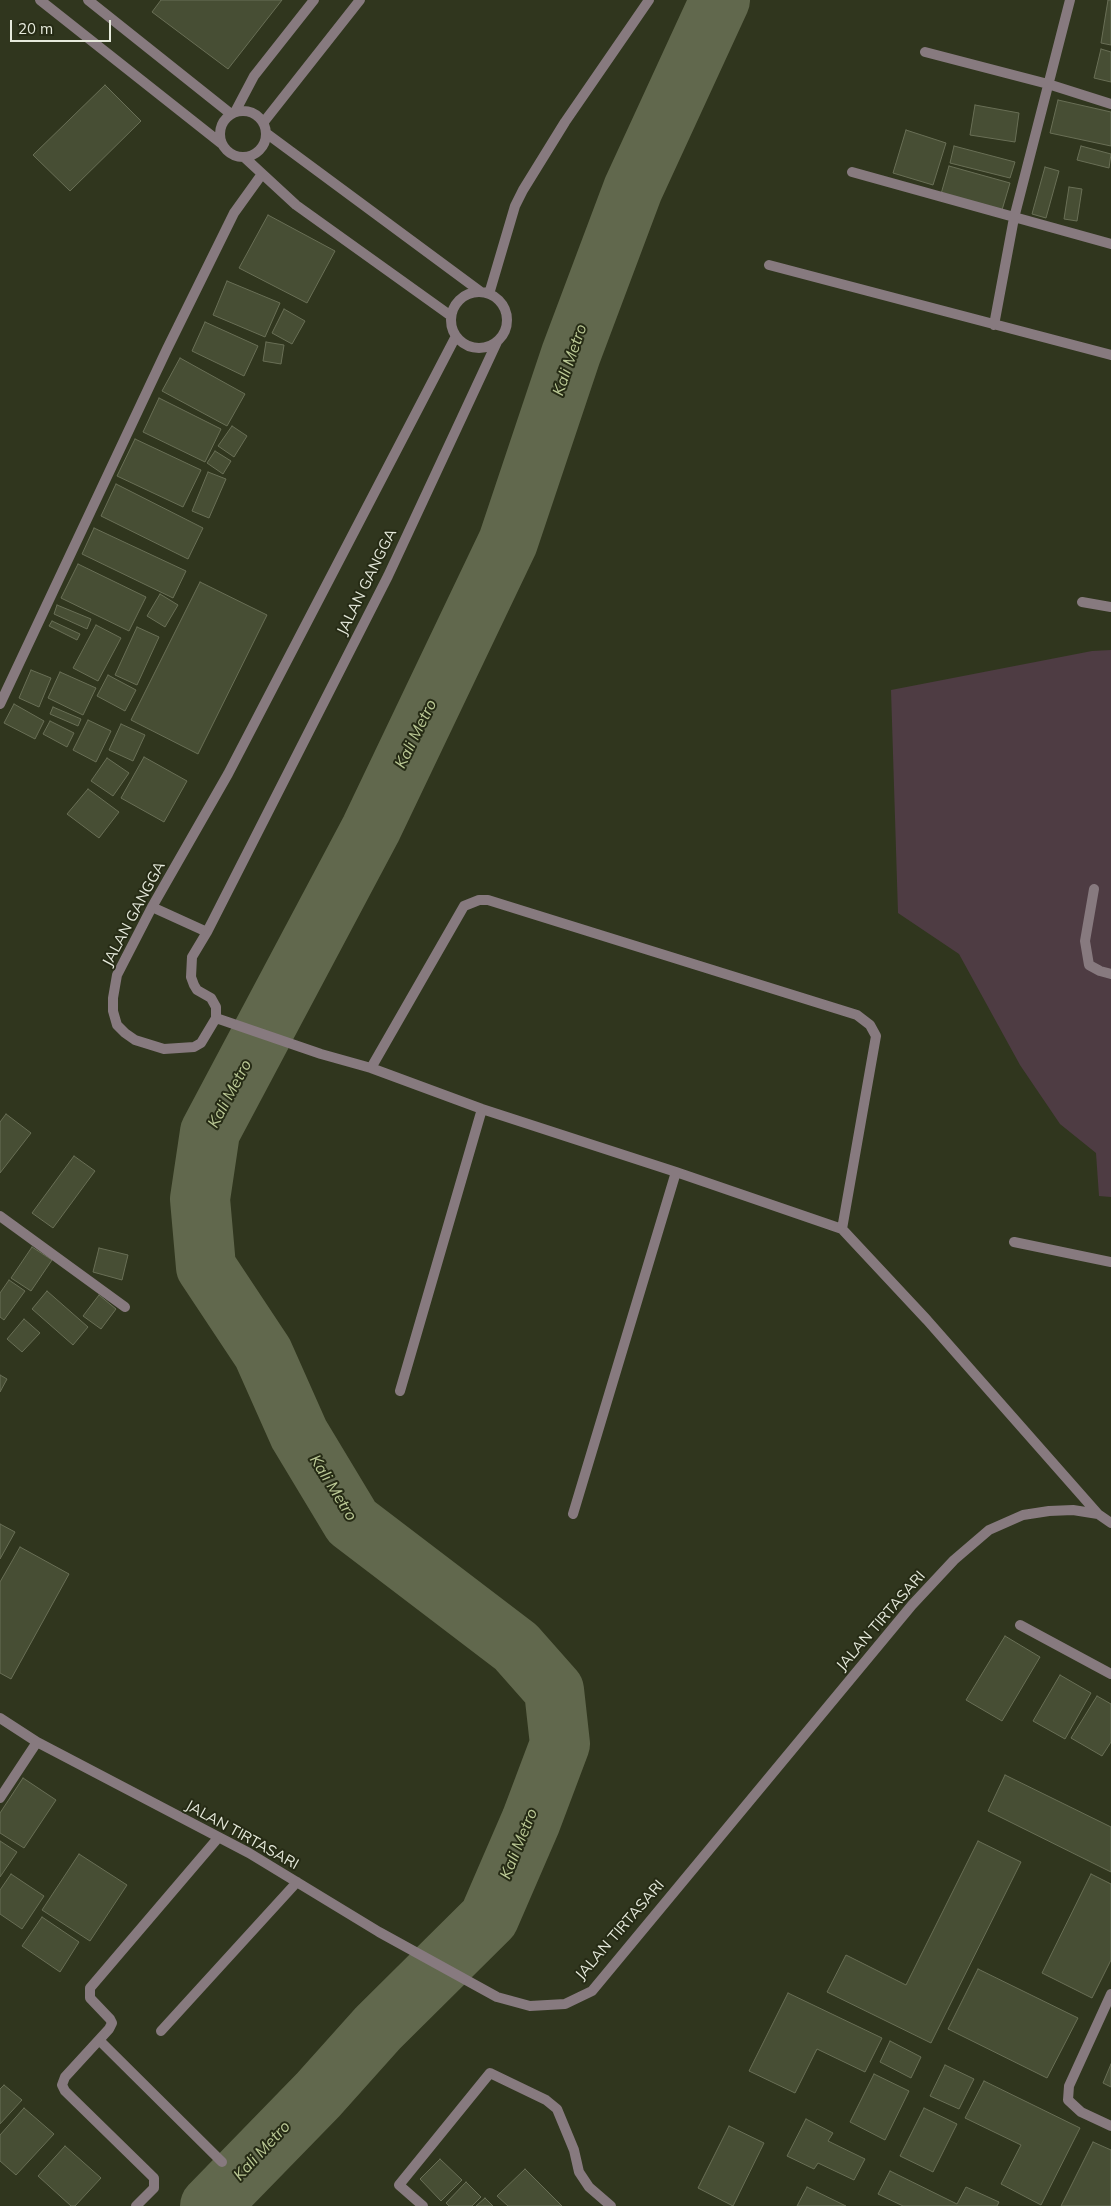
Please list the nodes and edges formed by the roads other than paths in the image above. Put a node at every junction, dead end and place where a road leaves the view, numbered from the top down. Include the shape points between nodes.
1 (40, 0) edge
2 (88, 0) edge
3 (314, 0) edge
4 (360, 0) edge
5 (650, 0) edge
6 (1070, 0) edge
7 (925, 52) dead end
8 (1048, 84) junction
9 (1111, 104) edge
10 (233, 113) junction
11 (264, 128) junction
12 (222, 144) junction
13 (244, 157) junction
14 (852, 172) dead end
15 (262, 174) junction
16 (1014, 218) junction
17 (1111, 244) edge
18 (769, 266) dead end
19 (485, 293) junction
20 (451, 316) junction
21 (994, 325) junction
22 (456, 336) junction
23 (496, 342) junction
24 (1111, 355) edge
25 (1082, 602) dead end
26 (1111, 607) edge
27 (0, 704) edge
28 (1094, 889) dead end
29 (152, 907) junction
30 (207, 932) junction
31 (1110, 974) edge
32 (216, 1018) junction
33 (371, 1068) junction
34 (482, 1109) junction
35 (676, 1172) junction
36 (0, 1216) edge
37 (842, 1229) junction
38 (1014, 1242) dead end
39 (1111, 1262) edge
40 (126, 1307) dead end
41 (400, 1391) dead end
42 (573, 1514) dead end
43 (1098, 1514) junction
44 (1111, 1523) edge
45 (1020, 1625) dead end
46 (1111, 1674) edge
47 (0, 1718) edge
48 (37, 1742) junction
49 (0, 1798) edge
50 (218, 1838) junction
51 (297, 1882) junction
52 (1111, 1994) edge
53 (161, 2031) dead end
54 (99, 2040) junction
55 (1111, 2126) edge
56 (222, 2162) dead end
57 (136, 2206) edge
58 (423, 2206) edge
59 (612, 2206) edge

1 - 12 street
2 - 10 street
3 - 10 street via 254,76
4 - 11 street
5 - 19 street via 565,122 523,190
6 - 8 street
7 - 8 street
8 - 9 street
8 - 16 street
10 - 11 street via 246,111 256,115
10 - 12 street via 220,127
11 - 13 street via 263,144 255,154
11 - 19 street
12 - 13 street via 235,155
13 - 15 street
14 - 16 street
15 - 20 street via 296,205
15 - 27 street via 234,214 184,315
16 - 17 street
16 - 21 street
18 - 21 street
19 - 20 street via 467,295 456,304
19 - 23 street via 501,303 507,316 506,331
20 - 22 street
21 - 24 street
22 - 23 street via 474,348
22 - 29 street, JALAN GANGGA via 228,774
23 - 30 street, JALAN GANGGA via 388,576
25 - 26 street
28 - 31 street via 1085,941 1089,964
29 - 30 street
29 - 32 street, JALAN GANGGA via 117,975 112,998 117,1025 135,1040 164,1049 185,1049 201,1043
30 - 32 street, JALAN GANGGA via 192,957 191,977 197,990 211,998
32 - 33 street
33 - 34 street
33 - 37 street via 464,906 479,900 488,900 857,1015 870,1025 876,1042
34 - 35 street
34 - 41 street
35 - 37 street
35 - 42 street
36 - 40 street
37 - 43 street
38 - 39 street
43 - 44 street, JALAN TIRTASARI
43 - 51 street, JALAN TIRTASARI via 1073,1510 1023,1515 990,1530 954,1560 912,1605 592,1990 565,2004 530,2006 497,1997
45 - 46 street
47 - 48 street, JALAN TIRTASARI
48 - 49 street
48 - 50 street, JALAN TIRTASARI
50 - 51 street, JALAN TIRTASARI
50 - 54 street via 90,1988 90,1998 112,2023
51 - 53 street
52 - 55 street via 1069,2086 1068,2100 1081,2112
54 - 56 street
54 - 57 street via 65,2077 62,2085 154,2178 154,2188
58 - 59 street via 399,2185 490,2073 546,2100 557,2109 574,2150 579,2172 589,2187

